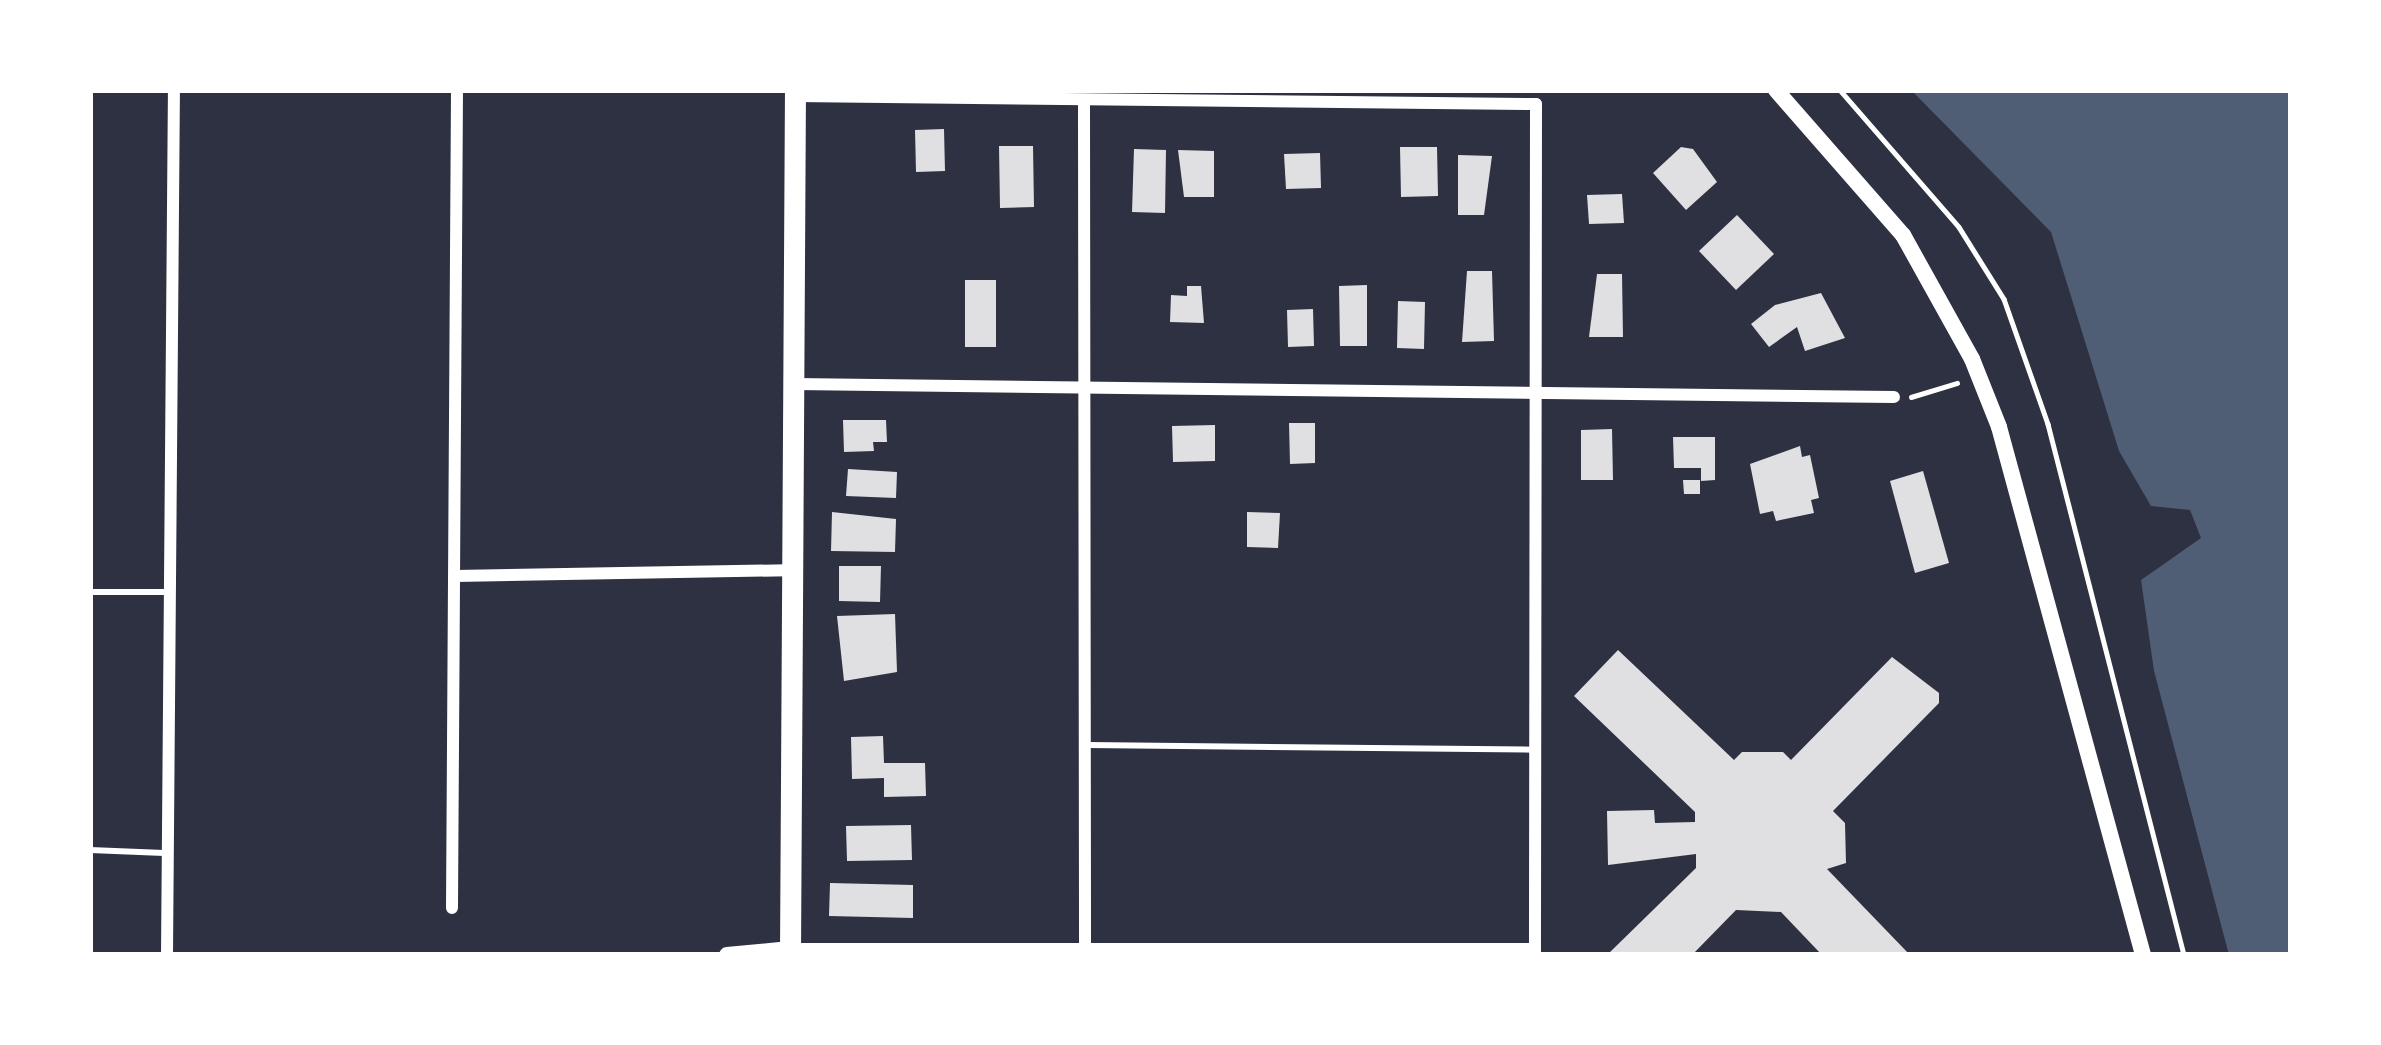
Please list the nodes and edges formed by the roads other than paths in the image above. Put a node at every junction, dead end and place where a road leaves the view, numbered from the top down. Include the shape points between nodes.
1 (174, 90) edge
2 (457, 90) edge
3 (1776, 90) edge
4 (795, 93) edge
5 (1084, 104) junction
6 (794, 383) junction
7 (1085, 385) junction
8 (1535, 391) junction
9 (1894, 397) dead end
10 (788, 570) junction
11 (455, 576) junction
12 (90, 592) edge
13 (170, 592) junction
14 (1087, 745) junction
15 (1534, 750) junction
16 (90, 850) edge
17 (166, 854) junction
18 (452, 908) dead end
19 (1085, 949) edge
20 (790, 952) edge
21 (1535, 952) edge
22 (167, 955) edge
23 (727, 955) edge
24 (2143, 955) edge

1 - 13 street
2 - 11 street
3 - 24 street via 1903,235 1972,359 1999,427
4 - 5 street
4 - 6 main road
5 - 7 street
5 - 8 street via 1536,104
6 - 7 street
6 - 10 main road
7 - 8 street
7 - 14 street
8 - 9 street
8 - 15 street
10 - 11 street
10 - 20 main road
11 - 18 street
12 - 13 lane
13 - 17 street
14 - 15 lane
14 - 19 street
15 - 21 street
16 - 17 lane
17 - 22 street
19 - 20 street
19 - 21 street
20 - 23 street

